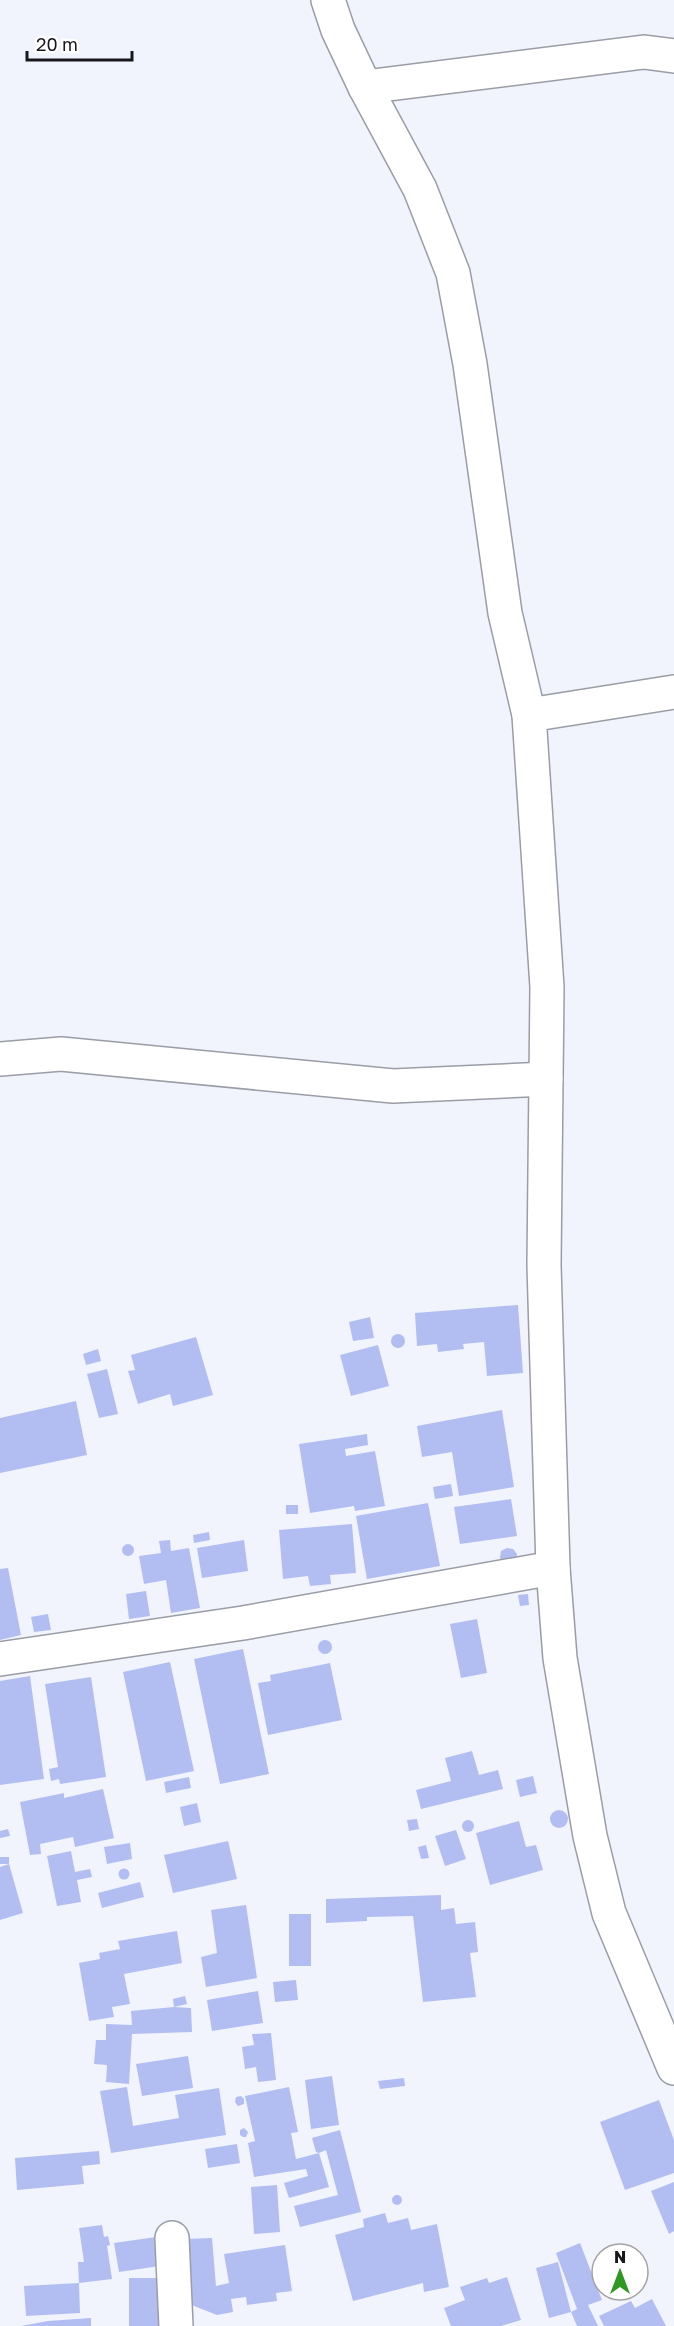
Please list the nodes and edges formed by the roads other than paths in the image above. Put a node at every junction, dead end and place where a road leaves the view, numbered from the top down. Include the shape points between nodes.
1 (328, 0) edge
2 (674, 56) edge
3 (365, 87) junction
4 (674, 692) edge
5 (529, 715) junction
6 (0, 1059) edge
7 (546, 1079) junction
8 (553, 1568) junction
9 (0, 1659) edge
10 (674, 2068) edge
11 (172, 2238) dead end
12 (176, 2326) edge

1 - 3 street
2 - 3 street via 644,52
3 - 5 street via 420,189 453,273 506,613
4 - 5 street
5 - 7 street via 547,987
6 - 7 street via 61,1054 393,1086
7 - 8 street via 544,1265
8 - 9 street via 243,1623
8 - 10 street via 560,1658 590,1836 609,1913
11 - 12 street

